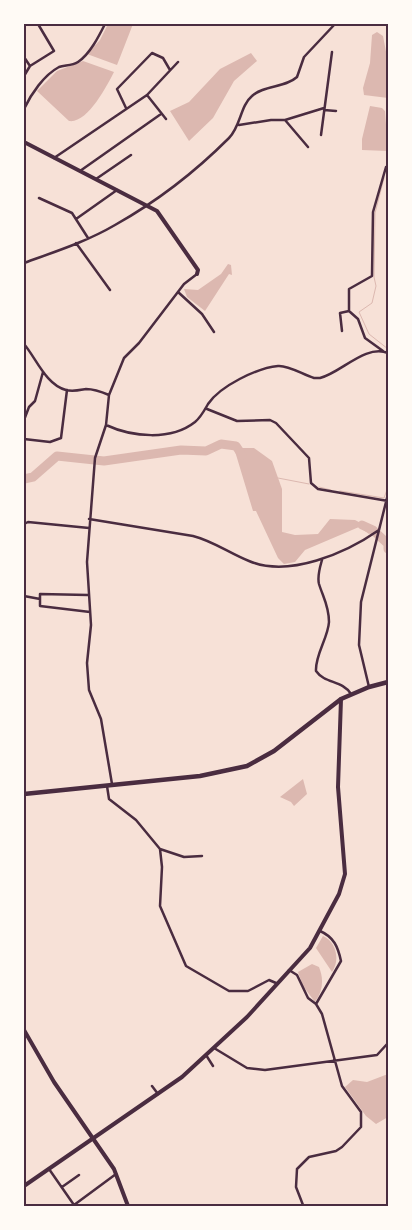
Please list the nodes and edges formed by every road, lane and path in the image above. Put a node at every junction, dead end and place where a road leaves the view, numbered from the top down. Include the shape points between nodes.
1 (38, 24) edge
2 (105, 24) edge
3 (335, 24) edge
4 (332, 52) dead end
5 (24, 57) edge
6 (178, 62) dead end
7 (30, 66) junction
8 (170, 70) junction
9 (24, 76) edge
10 (146, 95) junction
11 (126, 108) junction
12 (24, 109) edge
13 (324, 109) junction
14 (336, 112) dead end
15 (161, 114) junction
16 (166, 120) dead end
17 (285, 120) junction
18 (239, 125) junction
19 (321, 135) dead end
20 (24, 142) edge
21 (308, 147) dead end
22 (131, 155) dead end
23 (54, 158) junction
24 (386, 167) dead end
25 (80, 171) junction
26 (96, 179) junction
27 (117, 190) junction
28 (39, 198) dead end
29 (147, 204) junction
30 (76, 219) junction
31 (88, 238) junction
32 (76, 244) junction
33 (24, 263) edge
34 (198, 274) joint
35 (110, 290) dead end
36 (178, 292) junction
37 (349, 311) junction
38 (342, 331) dead end
39 (214, 332) dead end
40 (24, 344) edge
41 (384, 352) junction
42 (388, 353) edge
43 (43, 372) junction
44 (67, 390) junction
45 (109, 395) junction
46 (207, 409) junction
47 (24, 420) edge
48 (106, 425) junction
49 (24, 439) edge
50 (388, 494) edge
51 (387, 501) edge
52 (89, 519) junction
53 (24, 524) edge
54 (89, 528) junction
55 (378, 532) junction
56 (322, 560) junction
57 (88, 595) junction
58 (24, 596) edge
59 (40, 599) junction
60 (90, 612) junction
61 (388, 682) edge
62 (369, 687) junction
63 (351, 694) junction
64 (342, 699) junction
65 (110, 786) junction
66 (24, 794) edge
67 (160, 849) junction
68 (202, 856) dead end
69 (320, 931) junction
70 (288, 970) junction
71 (276, 984) junction
72 (316, 1004) junction
73 (24, 1030) edge
74 (26, 1038) edge
75 (388, 1043) edge
76 (214, 1048) junction
77 (206, 1055) junction
78 (336, 1060) junction
79 (213, 1066) dead end
80 (152, 1086) dead end
81 (158, 1094) junction
82 (92, 1138) junction
83 (49, 1168) junction
84 (116, 1174) junction
85 (79, 1175) dead end
86 (24, 1186) edge
87 (62, 1187) junction
88 (128, 1206) edge
89 (296, 1206) edge
90 (304, 1206) edge

1 - 7 street via 54,51
2 - 12 street via 84,56 76,63 58,68 33,92
3 - 18 street via 304,57 297,77 253,95 245,105
4 - 13 street
5 - 7 street
6 - 8 street
7 - 9 street
8 - 10 street
8 - 11 street via 163,58 152,53 117,89
10 - 11 street
10 - 15 street
11 - 23 street
13 - 14 street
13 - 17 street
13 - 19 street
15 - 16 street
15 - 25 street
17 - 18 street
17 - 21 street
18 - 29 street via 196,170
20 - 23 street
22 - 26 street
23 - 25 street
24 - 37 street via 373,212 373,272 370,279 349,289
25 - 26 street
26 - 27 street
27 - 29 street
27 - 30 street
28 - 30 street via 72,213
29 - 31 street via 114,226
29 - 34 street via 157,211
30 - 31 street
31 - 32 street
32 - 33 street
32 - 35 street
34 - 36 street
36 - 39 street via 202,314
36 - 45 street via 124,358
37 - 38 street via 340,313
37 - 41 street via 358,319 365,338
40 - 43 street
41 - 42 street
41 - 46 street via 360,357 320,378 278,366 247,376 216,396
43 - 44 street
43 - 47 street via 35,401
44 - 45 street via 91,389
44 - 49 street via 61,438 50,442
45 - 48 street
46 - 48 street via 183,430 158,434 128,434
46 - 51 street via 237,420 261,419 276,423 308,458 311,483 318,489
48 - 52 street via 95,458
50 - 51 street
51 - 55 street
52 - 54 street
52 - 56 street via 210,540 249,562 262,565
53 - 54 street
54 - 57 street
55 - 56 street
55 - 62 street via 361,602 359,645
56 - 63 street via 319,584 327,602 329,620 316,671 325,679 344,685
57 - 59 street via 40,594
57 - 60 street
58 - 59 street
59 - 60 street via 40,606
60 - 65 street via 89,690 101,719
61 - 62 main road
62 - 63 main road
63 - 64 main road
64 - 65 main road via 258,762 212,774
64 - 69 street via 338,787 346,874
65 - 66 main road
65 - 67 street via 109,799 136,820
67 - 68 street via 184,857
67 - 71 street via 160,906 186,966 228,992 248,991 269,980
69 - 70 street via 310,948
69 - 72 street via 330,935 341,961
70 - 71 street
70 - 72 street via 297,974 308,998
71 - 76 street
72 - 78 street
73 - 74 street
74 - 82 street
75 - 78 street via 377,1055
76 - 77 street
76 - 78 street via 247,1068 265,1070
77 - 79 street
77 - 81 street
78 - 90 street via 342,1086 360,1112 361,1127 336,1151 310,1158 297,1169 296,1187
80 - 81 street
81 - 82 street
82 - 83 street
82 - 84 street
83 - 86 street
83 - 87 street
84 - 87 street via 74,1205
84 - 88 street
85 - 87 street
89 - 90 street

